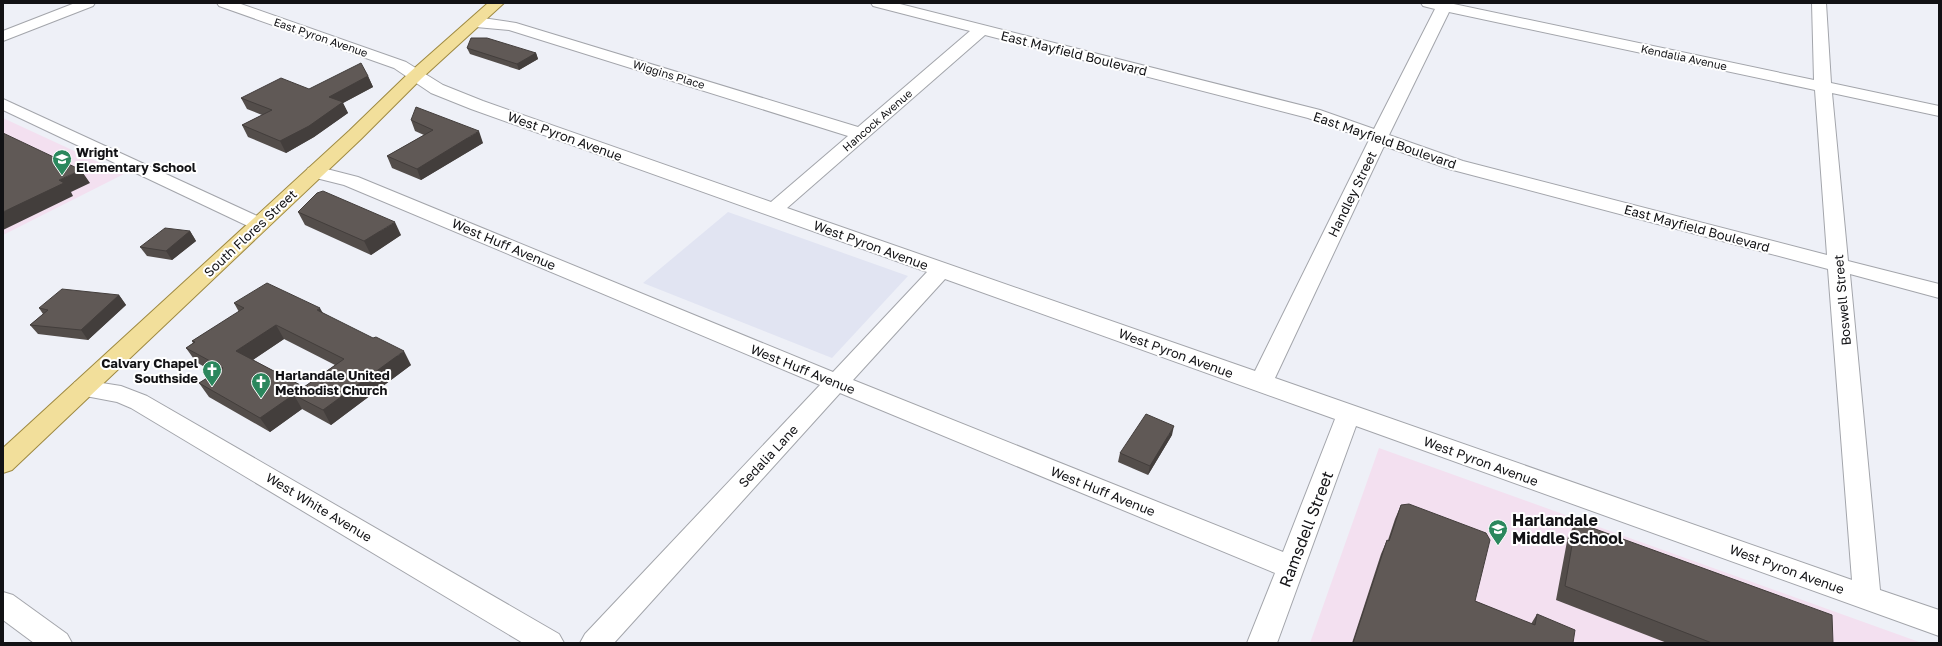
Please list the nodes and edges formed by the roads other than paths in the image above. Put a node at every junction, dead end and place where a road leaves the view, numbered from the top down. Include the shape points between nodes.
1 (88, 3) edge
2 (224, 3) edge
3 (497, 3) edge
4 (878, 3) edge
5 (1819, 3) edge
6 (1436, 5) edge
7 (476, 22) junction
8 (981, 30) junction
9 (3, 36) edge
10 (416, 75) junction
11 (1823, 87) junction
12 (3, 104) edge
13 (1939, 111) edge
14 (861, 134) junction
15 (1379, 138) junction
16 (315, 172) junction
17 (773, 210) junction
18 (259, 224) junction
19 (1839, 265) junction
20 (941, 270) junction
21 (1939, 291) edge
22 (836, 382) junction
23 (1261, 383) junction
24 (83, 388) junction
25 (1349, 414) junction
26 (3, 463) edge
27 (1291, 567) junction
28 (1867, 598) junction
29 (3, 604) edge
30 (1939, 623) edge
31 (57, 643) edge
32 (549, 643) edge
33 (595, 643) edge
34 (1262, 643) edge

1 - 9 street
2 - 10 street, East Pyron Avenue via 400,65
3 - 7 main road, South Flores Street
4 - 8 street, East Mayfield Boulevard
5 - 11 street, Boswell Street
6 - 11 street, Kendalia Avenue
6 - 15 street, Handley Street
7 - 10 main road, South Flores Street
7 - 14 street, Wiggins Place via 512,26
8 - 14 street, Hancock Avenue
8 - 15 street, East Mayfield Boulevard via 1314,114
10 - 16 main road, South Flores Street
10 - 17 street, West Pyron Avenue via 437,89 477,105
11 - 13 street, Kendalia Avenue
11 - 19 street, Boswell Street
12 - 18 street
14 - 17 street, Hancock Avenue
15 - 19 street, East Mayfield Boulevard via 1426,157
15 - 23 street, Handley Street
16 - 18 main road, South Flores Street
16 - 22 street, West Huff Avenue via 351,181
17 - 20 street, West Pyron Avenue
18 - 24 main road, South Flores Street
19 - 21 street, East Mayfield Boulevard
19 - 28 street, Boswell Street
20 - 22 street, Sedalia Lane
20 - 23 street, West Pyron Avenue
22 - 27 street, West Huff Avenue
22 - 33 street, Sedalia Lane
23 - 25 street, West Pyron Avenue
24 - 26 main road, South Flores Street
24 - 32 street, West White Avenue via 121,394 139,402
25 - 27 street, Ramsdell Street
25 - 28 street, West Pyron Avenue
27 - 34 street, Ramsdell Street
28 - 30 street, West Pyron Avenue
29 - 31 street

